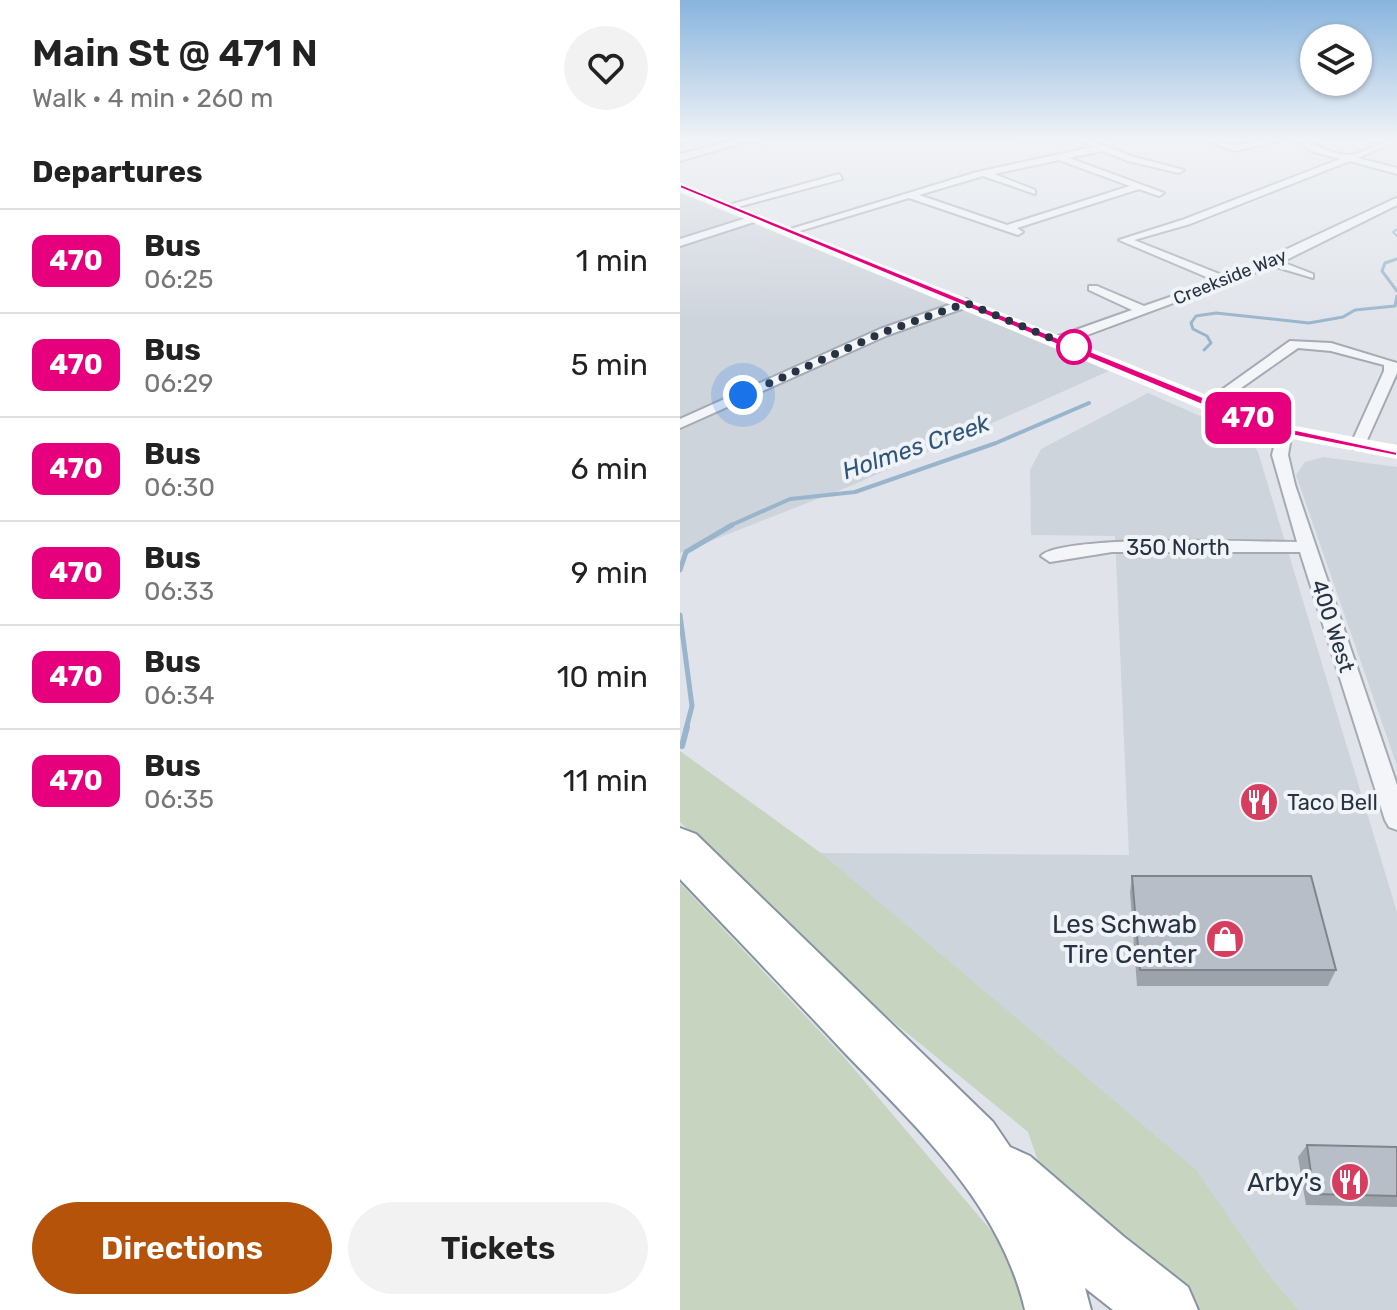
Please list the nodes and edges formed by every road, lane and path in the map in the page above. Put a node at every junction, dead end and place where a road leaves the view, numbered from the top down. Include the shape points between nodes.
1 (717, 201) edge
2 (748, 201) edge
3 (889, 201) edge
4 (927, 201) edge
5 (1091, 201) edge
6 (1242, 201) edge
7 (1397, 201) edge
8 (730, 206) junction
9 (756, 218) junction
10 (1007, 228) junction
11 (789, 231) junction
12 (1028, 235) dead end
13 (680, 243) edge
14 (1273, 262) junction
15 (1309, 276) dead end
16 (1227, 281) junction
17 (1093, 288) dead end
18 (966, 303) junction
19 (1144, 311) junction
20 (1058, 341) junction
21 (1209, 404) junction
22 (680, 424) edge
23 (1285, 431) junction
24 (1358, 446) junction
25 (1397, 452) edge
26 (1308, 547) junction
27 (1050, 556) dead end
28 (1397, 820) edge
29 (680, 848) edge
30 (972, 1143) junction
31 (1058, 1310) edge
32 (1165, 1310) edge

1 - 8 main road
2 - 8 street
3 - 11 street
4 - 10 street
5 - 10 street
6 - 16 street via 1124,240
7 - 14 street, Creekside Way
8 - 9 main road
9 - 11 main road
9 - 13 street
10 - 12 street
11 - 18 main road
14 - 15 street
14 - 16 street, Creekside Way
16 - 19 street, Creekside Way
17 - 19 street
18 - 20 main road
18 - 22 street via 884,332
19 - 20 street, Creekside Way
20 - 21 main road
21 - 23 main road
21 - 24 street via 1295,344 1390,363
23 - 24 main road
23 - 26 street, 400 West via 1280,455
24 - 25 main road
26 - 27 street, 350 North via 1112,547
26 - 28 street, 400 West
29 - 30 highway
30 - 31 highway via 1019,1214 1050,1278
30 - 32 highway

